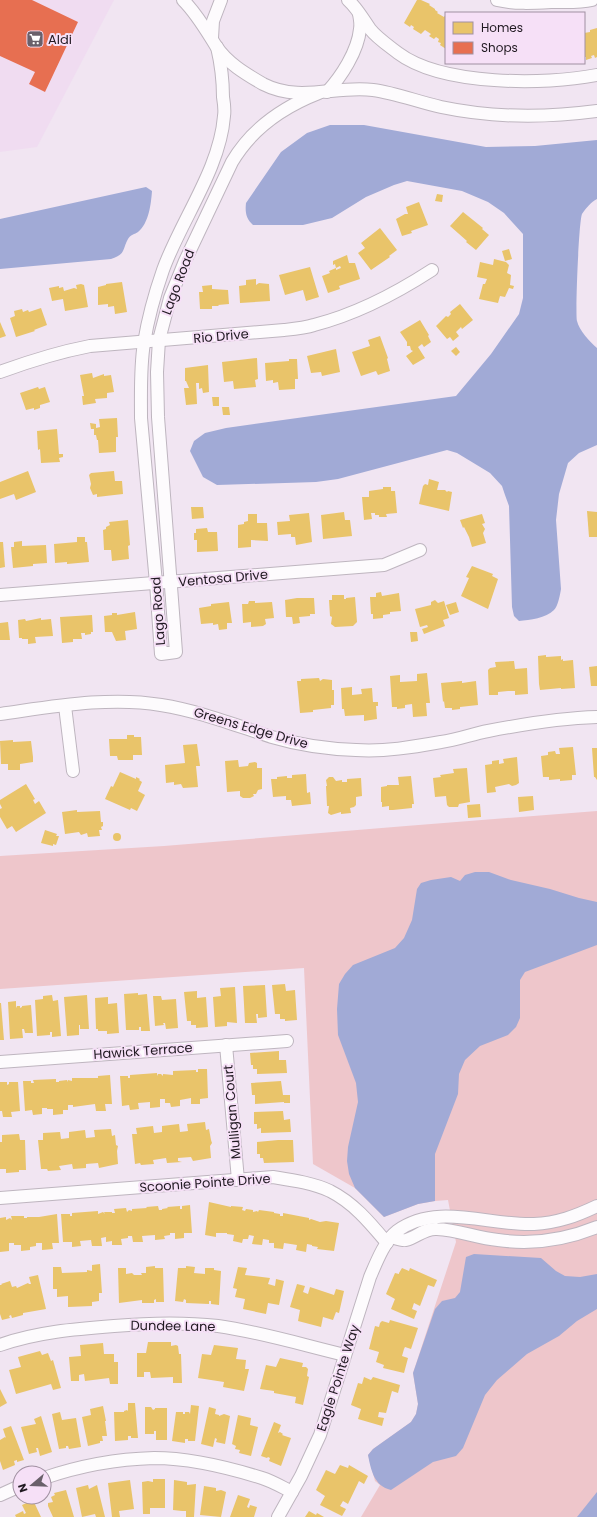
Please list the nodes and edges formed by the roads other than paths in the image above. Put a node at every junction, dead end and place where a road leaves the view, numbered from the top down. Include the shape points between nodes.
1 (183, 0) edge
2 (221, 0) edge
3 (497, 0) edge
4 (592, 0) edge
5 (539, 1) edge
6 (353, 5) edge
7 (214, 42) junction
8 (597, 75) edge
9 (323, 93) junction
10 (597, 111) edge
11 (432, 270) dead end
12 (159, 340) junction
13 (144, 342) junction
14 (0, 372) edge
15 (420, 550) dead end
16 (171, 582) junction
17 (156, 583) junction
18 (0, 595) edge
19 (65, 706) junction
20 (0, 714) edge
21 (597, 717) edge
22 (73, 771) dead end
23 (287, 1041) dead end
24 (226, 1045) junction
25 (0, 1062) edge
26 (238, 1180) junction
27 (0, 1198) edge
28 (597, 1206) edge
29 (597, 1227) edge
30 (389, 1240) junction
31 (0, 1345) edge
32 (345, 1355) junction
33 (52, 1476) edge
34 (12, 1490) edge
35 (292, 1492) junction
36 (0, 1495) edge
37 (278, 1517) edge

1 - 7 street via 197,15
2 - 7 street, Lago Road via 213,21
3 - 5 street
4 - 5 street
6 - 8 street via 372,31 399,54 440,72 491,80 518,81
6 - 9 street, Lago Road via 360,28 353,50 340,77
7 - 9 street via 230,62 265,85 284,91
7 - 13 street, Lago Road via 222,66 223,79 224,115 221,134 213,162 164,268
9 - 10 street via 354,89 373,90 461,111 514,117
9 - 12 street, Lago Road via 301,100 274,116 240,148 185,261 170,298
11 - 12 street, Rio Drive via 392,295 356,312 313,326
12 - 13 street, Rio Drive
12 - 16 street, Lago Road via 158,417
13 - 14 street, Rio Drive via 90,346 64,351
13 - 17 street, Lago Road via 141,418
15 - 16 street, Ventosa Drive via 384,565
16 - 17 street, Ventosa Drive
16 - 17 street, Lago Road via 176,652 161,654
17 - 18 street, Ventosa Drive
19 - 20 street, Greens Edge Drive
19 - 21 street, Greens Edge Drive via 121,702 159,704 197,712 273,737 315,746 357,750 399,748 442,742 532,723
19 - 22 street
23 - 24 street, Hawick Terrace
24 - 25 street, Hawick Terrace
24 - 26 street, Mulligan Court
26 - 27 street, Scoonie Pointe Drive
26 - 30 street, Scoonie Pointe Drive via 280,1178 296,1180 330,1191 351,1205
28 - 30 street, Eagle Pointe Way via 566,1220 552,1223 504,1223 447,1216 426,1218 397,1231
29 - 30 street via 556,1240 536,1242 497,1240 435,1229 423,1231 405,1240
30 - 32 street, Eagle Pointe Way via 370,1278
31 - 32 street, Dundee Lane via 30,1336 73,1329 135,1324 183,1324 217,1326 254,1333
32 - 35 street, Eagle Pointe Way via 320,1435
33 - 35 street via 82,1467 155,1458 225,1468 263,1478
34 - 36 street
35 - 37 street, Eagle Pointe Way

